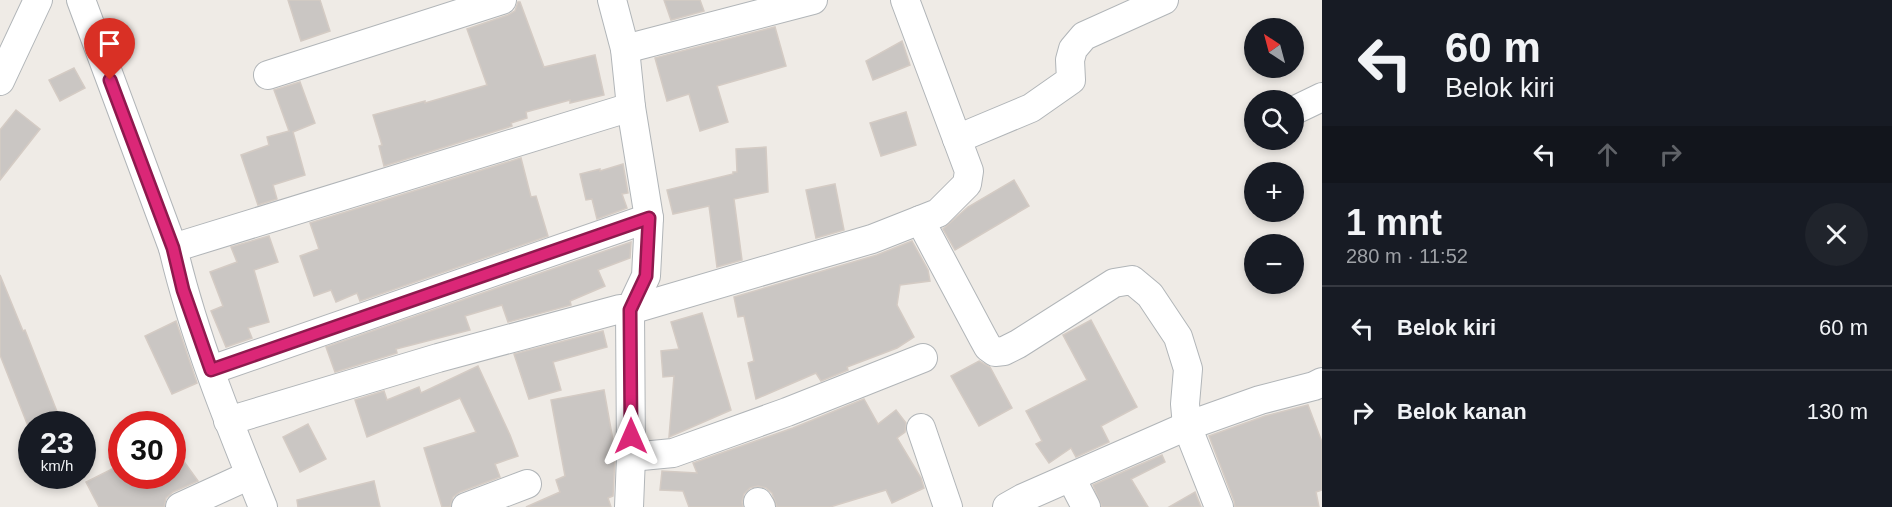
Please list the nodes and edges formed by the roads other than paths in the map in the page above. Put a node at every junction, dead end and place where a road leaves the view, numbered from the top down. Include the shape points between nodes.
1 (38, 0) edge
2 (81, 0) edge
3 (502, 0) edge
4 (612, 0) edge
5 (813, 0) edge
6 (905, 0) edge
7 (1164, 0) edge
8 (626, 49) junction
9 (268, 75) dead end
10 (0, 81) edge
11 (1322, 97) edge
12 (1304, 106) edge
13 (631, 107) junction
14 (957, 139) junction
15 (649, 218) junction
16 (920, 220) junction
17 (173, 248) junction
18 (630, 310) junction
19 (923, 358) dead end
20 (211, 370) junction
21 (1319, 391) edge
22 (228, 421) junction
23 (1187, 426) junction
24 (921, 428) dead end
25 (631, 457) junction
26 (250, 475) junction
27 (1071, 478) junction
28 (527, 484) dead end
29 (180, 507) edge
30 (263, 507) edge
31 (466, 507) edge
32 (629, 507) edge
33 (948, 507) edge
34 (1007, 507) edge
35 (1086, 507) edge
36 (1219, 507) edge

1 - 10 street
2 - 17 street
3 - 9 street
4 - 8 street
5 - 8 street
6 - 14 street
7 - 14 street via 1084,36 1070,60 1071,80 1031,108
8 - 13 street
11 - 12 street
13 - 15 street
13 - 17 street
14 - 16 street via 969,171 966,184 938,213
15 - 18 street via 646,276
15 - 20 street
16 - 18 street via 872,239
16 - 23 street via 982,338 995,352 1018,344 1114,283 1132,280 1150,295 1178,337 1188,369
17 - 20 street
18 - 22 street via 620,309 438,358
18 - 25 street
19 - 25 street via 673,453
20 - 22 street
21 - 23 street via 1260,400
22 - 26 street
23 - 27 street
23 - 36 street
24 - 33 street
25 - 32 street
26 - 29 street
26 - 30 street
27 - 34 street
27 - 35 street
28 - 31 street

